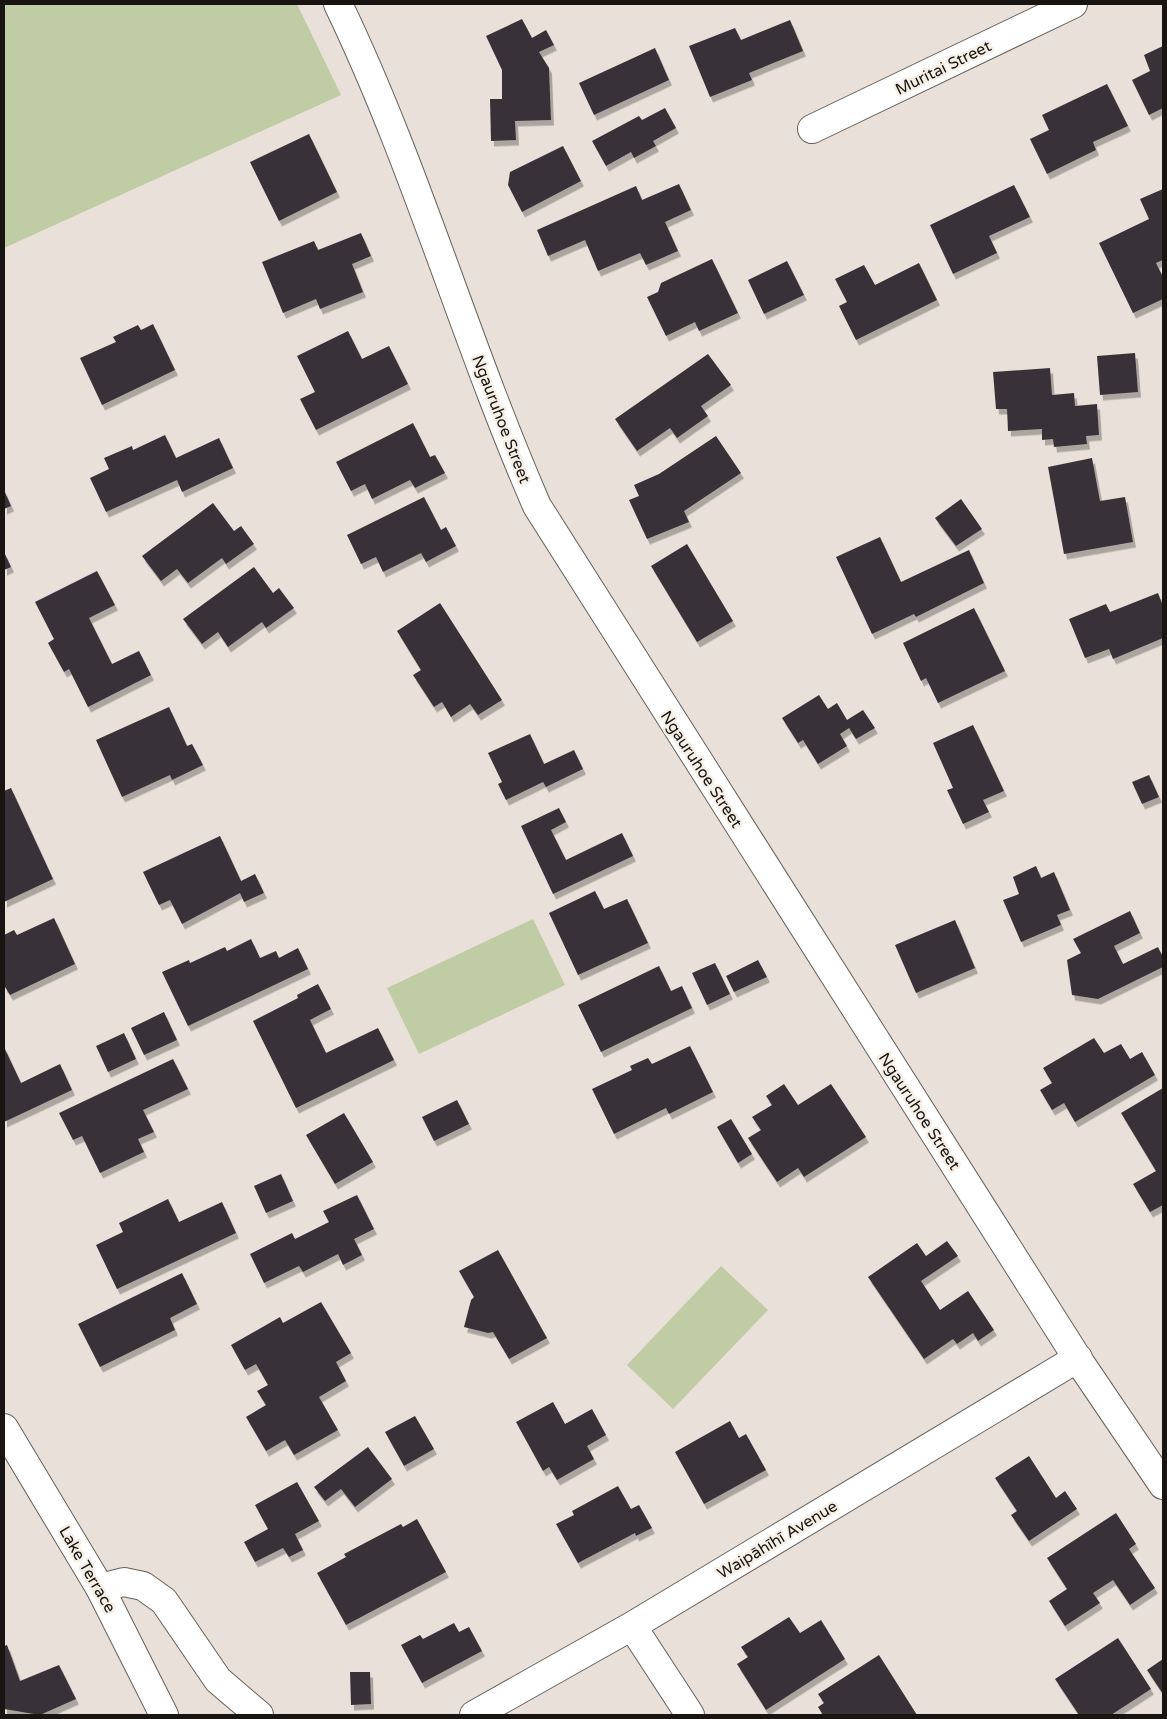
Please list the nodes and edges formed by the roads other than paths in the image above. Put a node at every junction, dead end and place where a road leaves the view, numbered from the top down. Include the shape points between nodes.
1 (338, 4) edge
2 (1073, 4) edge
3 (812, 129) dead end
4 (1078, 1358) junction
5 (4, 1428) edge
6 (1163, 1485) edge
7 (100, 1588) junction
8 (632, 1626) junction
9 (164, 1715) edge
10 (259, 1715) edge
11 (474, 1715) edge
12 (690, 1715) edge

1 - 4 street, Ngauruhoe Street via 388,121 537,506
2 - 3 street, Muritai Street
4 - 6 street, Ngauruhoe Street
4 - 8 street, Waipāhīhī Avenue
5 - 7 street, Lake Terrace
7 - 9 street, Lake Terrace
7 - 10 street via 124,1582 143,1586 164,1601 218,1680
8 - 11 street, Waipāhīhī Avenue
8 - 12 street

